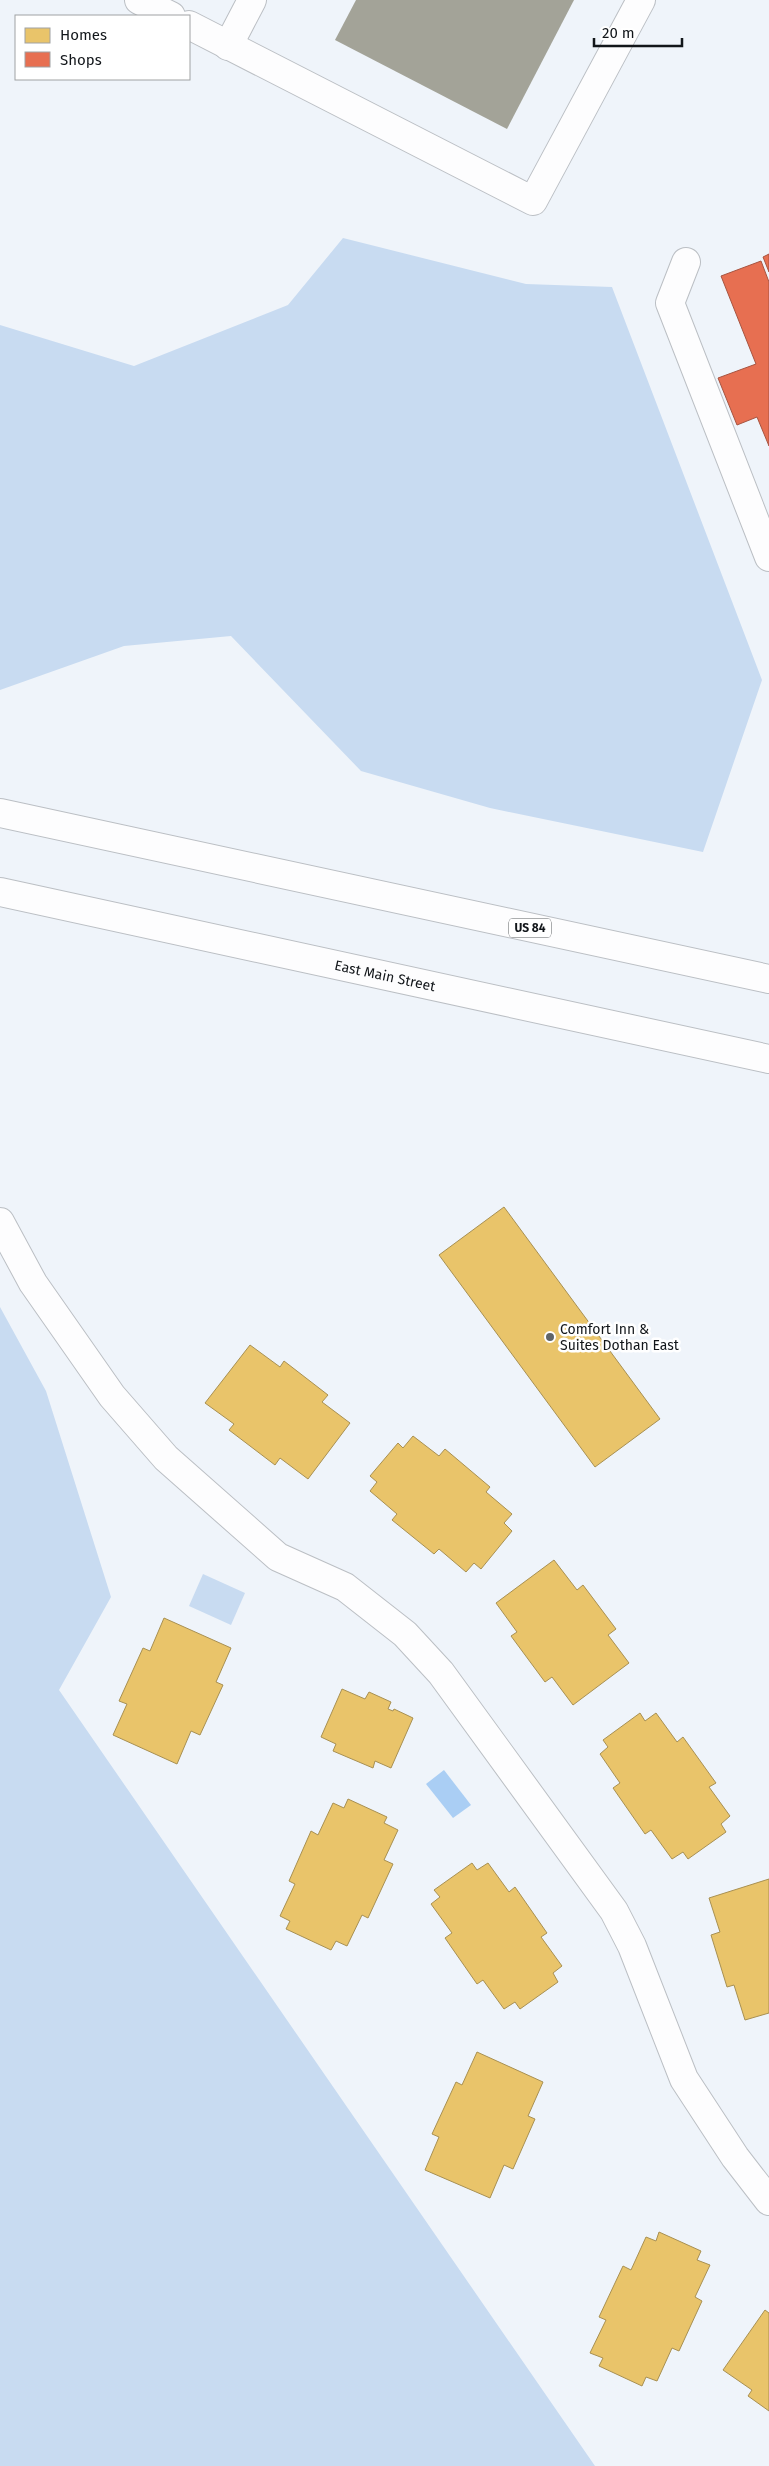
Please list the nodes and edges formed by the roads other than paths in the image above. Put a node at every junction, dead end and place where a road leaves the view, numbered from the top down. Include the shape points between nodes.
1 (139, 0) edge
2 (252, 0) edge
3 (640, 0) edge
4 (169, 15) edge
5 (190, 27) edge
6 (228, 46) junction
7 (686, 262) dead end
8 (769, 557) edge
9 (0, 813) edge
10 (0, 892) edge
11 (769, 979) edge
12 (769, 1059) edge
13 (0, 1222) edge
14 (769, 2201) edge

1 - 4 main road
2 - 6 main road
3 - 6 main road via 533,201
5 - 6 main road
7 - 8 main road via 670,303
9 - 11 main road, US 84
10 - 12 main road, East Main Street
13 - 14 main road via 38,1291 112,1396 166,1458 278,1557 345,1588 405,1634 442,1673 614,1911 632,1946 684,2079 735,2157

